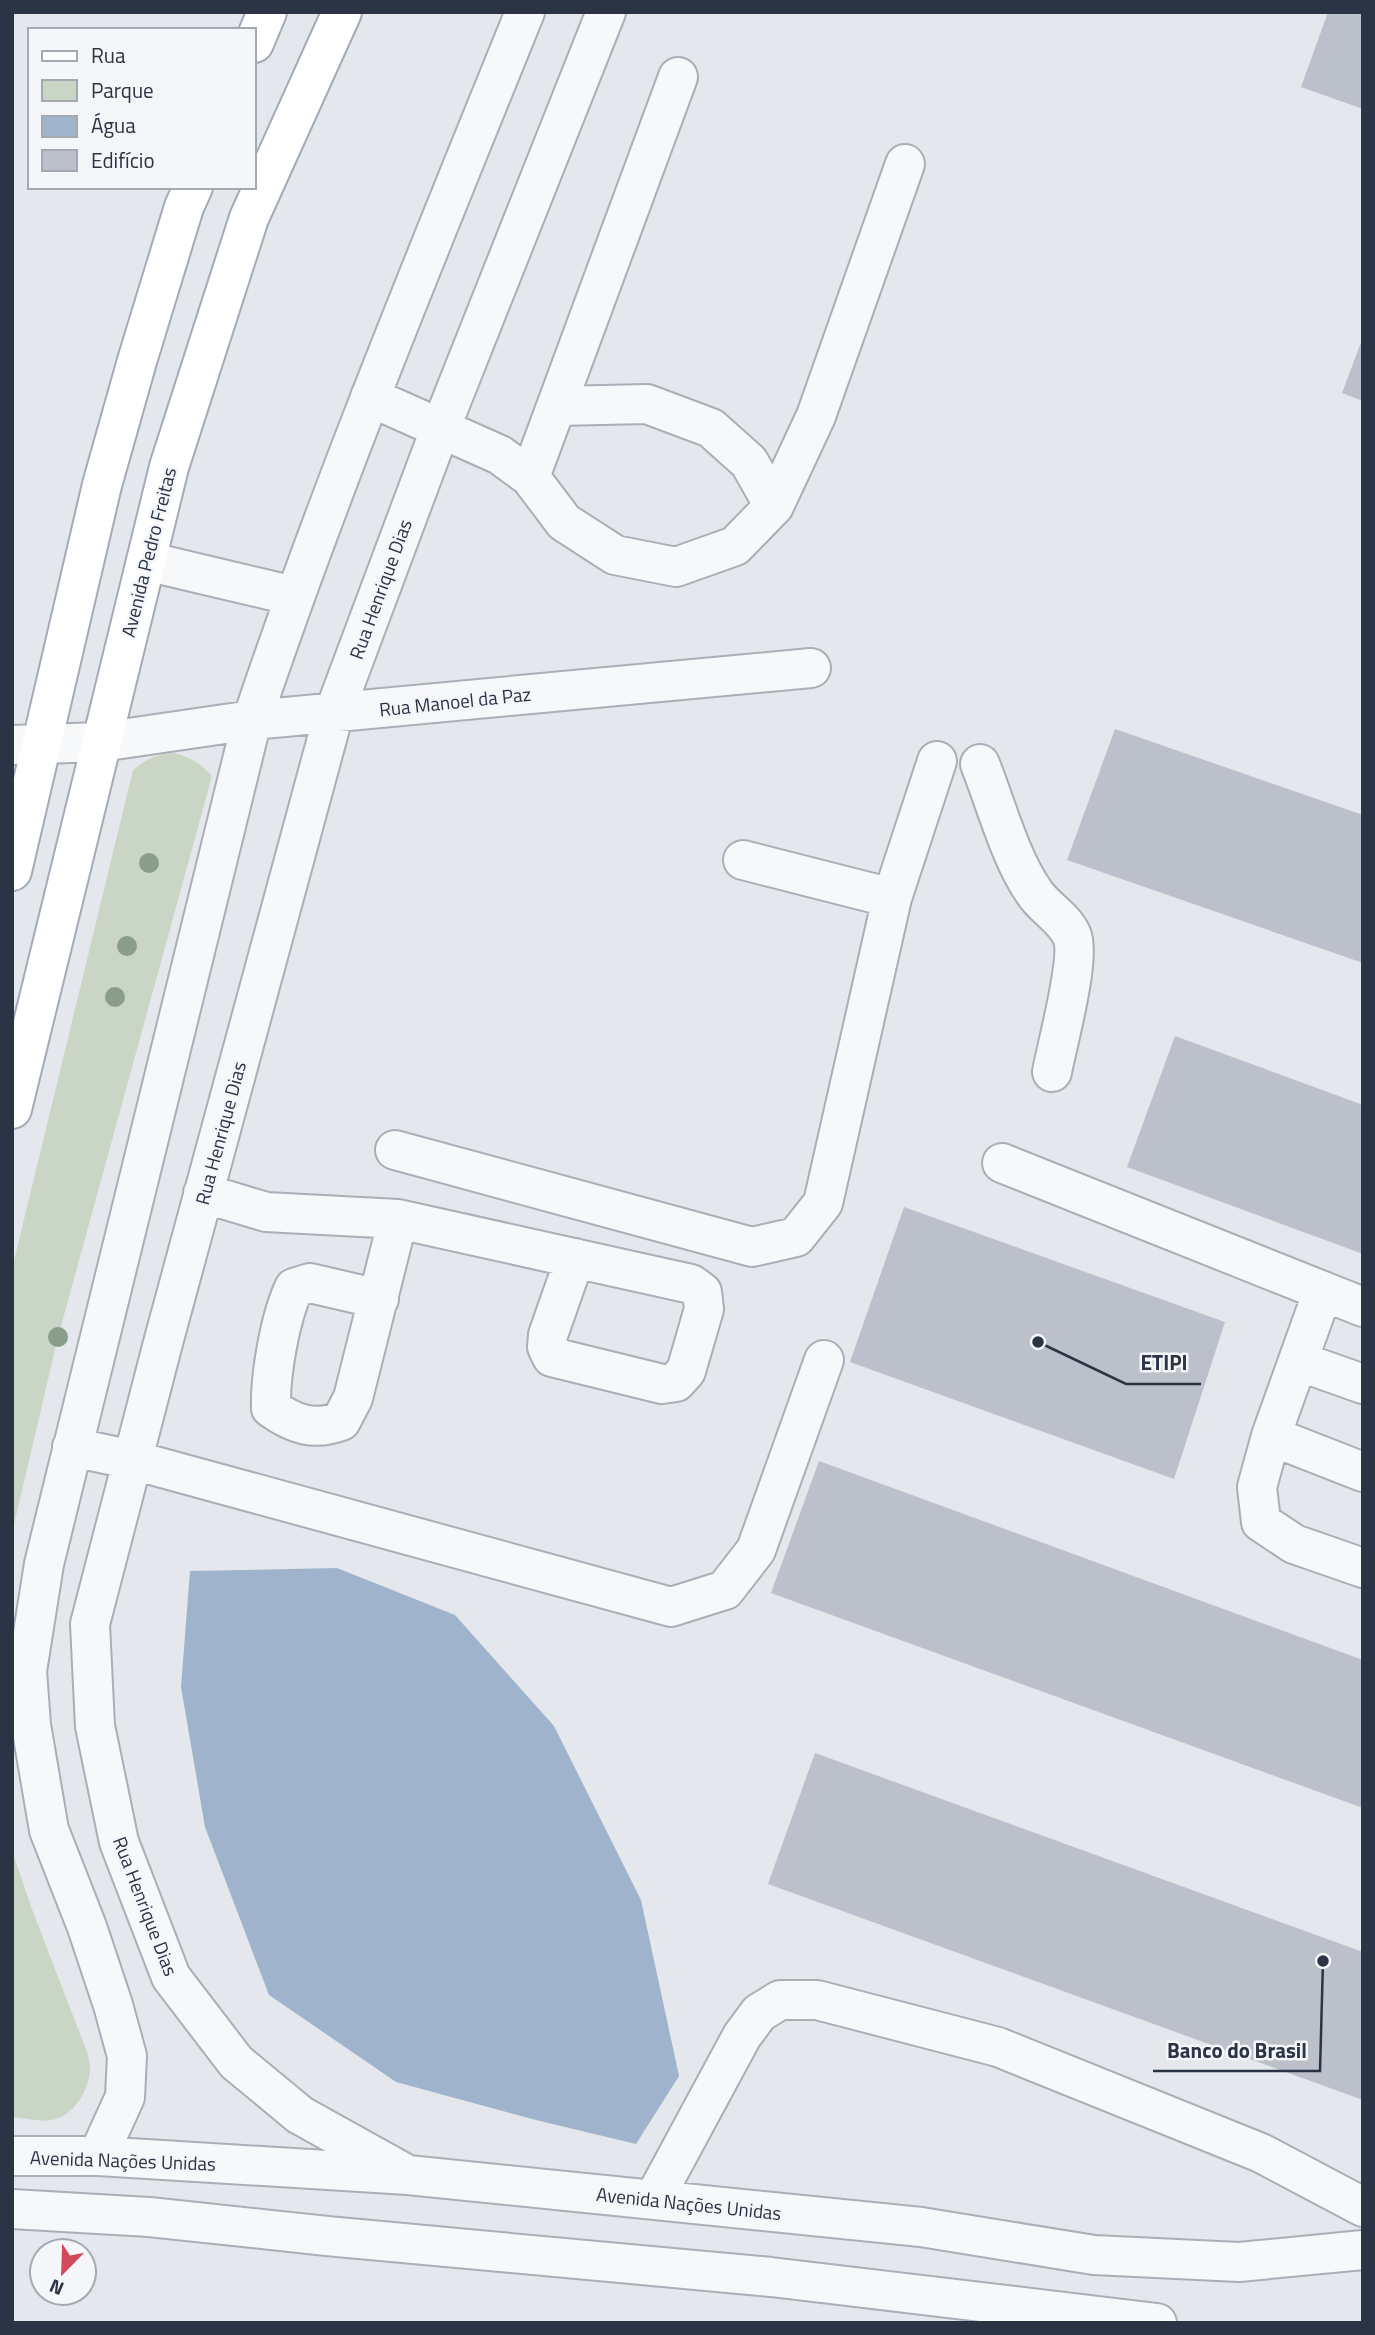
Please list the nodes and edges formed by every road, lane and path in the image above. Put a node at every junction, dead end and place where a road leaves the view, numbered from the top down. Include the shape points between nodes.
1 (267, 12) edge
2 (342, 12) edge
3 (525, 12) edge
4 (606, 12) edge
5 (256, 38) edge
6 (678, 77) dead end
7 (905, 164) dead end
8 (192, 189) edge
9 (370, 397) junction
10 (556, 406) junction
11 (441, 427) junction
12 (530, 477) junction
13 (775, 506) junction
14 (146, 561) junction
15 (294, 596) junction
16 (811, 668) dead end
17 (334, 713) junction
18 (253, 720) junction
19 (101, 742) junction
20 (27, 745) edge
21 (937, 761) dead end
22 (980, 764) dead end
23 (743, 860) dead end
24 (12, 871) edge
25 (892, 898) junction
26 (1052, 1072) dead end
27 (12, 1109) edge
28 (395, 1150) dead end
29 (1002, 1163) dead end
30 (203, 1193) junction
31 (398, 1219) junction
32 (575, 1258) dead end
33 (1323, 1291) junction
34 (379, 1298) dead end
35 (1363, 1307) edge
36 (824, 1360) dead end
37 (1298, 1361) junction
38 (1363, 1384) edge
39 (1271, 1436) junction
40 (72, 1447) junction
41 (133, 1460) junction
42 (1363, 1472) edge
43 (1363, 1568) edge
44 (98, 2156) junction
45 (12, 2157) edge
46 (408, 2175) junction
47 (654, 2199) junction
48 (1363, 2207) edge
49 (12, 2209) edge
50 (1363, 2250) edge
51 (1157, 2323) edge

1 - 5 main road
2 - 14 main road, Avenida Pedro Freitas via 248,218 169,467
3 - 9 street
4 - 11 street, Rua Henrique Dias
6 - 10 street
7 - 13 street via 816,416
8 - 20 main road via 137,362
9 - 11 street
9 - 15 street
10 - 12 street
10 - 13 street via 647,404 710,428 749,462
11 - 12 street via 500,455
11 - 17 street, Rua Henrique Dias
12 - 13 street via 564,522 615,555 676,567 735,546
14 - 15 street
14 - 19 main road, Avenida Pedro Freitas
15 - 18 street
16 - 17 street, Rua Manoel da Paz
17 - 18 street, Rua Manoel da Paz
17 - 30 street, Rua Henrique Dias
18 - 19 street, Rua Manoel da Paz
18 - 40 street
19 - 20 street, Rua Manoel da Paz
19 - 27 main road, Avenida Pedro Freitas
20 - 24 main road
21 - 25 street
22 - 26 street via 1022,872 1035,895 1073,937 1074,963
23 - 25 street
25 - 28 street via 822,1203 796,1237 752,1247
29 - 33 street
30 - 31 street via 266,1212
30 - 41 street, Rua Henrique Dias
31 - 32 street
31 - 34 street
33 - 35 street
33 - 37 street
36 - 41 street via 756,1550 725,1590 671,1607
37 - 38 street
37 - 39 street
39 - 42 street
39 - 43 street via 1257,1487 1261,1522 1294,1544
40 - 41 street
40 - 44 street via 44,1564 27,1671 49,1830 91,1940 127,2056 125,2098
41 - 46 street, Rua Henrique Dias via 90,1624 95,1726 119,1842 171,1976 236,2062 300,2115
44 - 45 street, Avenida Nações Unidas
44 - 46 street, Avenida Nações Unidas
46 - 47 street, Avenida Nações Unidas
47 - 48 street via 759,2013 780,2000 817,2000 998,2047 1261,2153
47 - 50 street, Avenida Nações Unidas via 921,2227 1094,2255 1239,2262
49 - 51 street via 149,2217 771,2277

